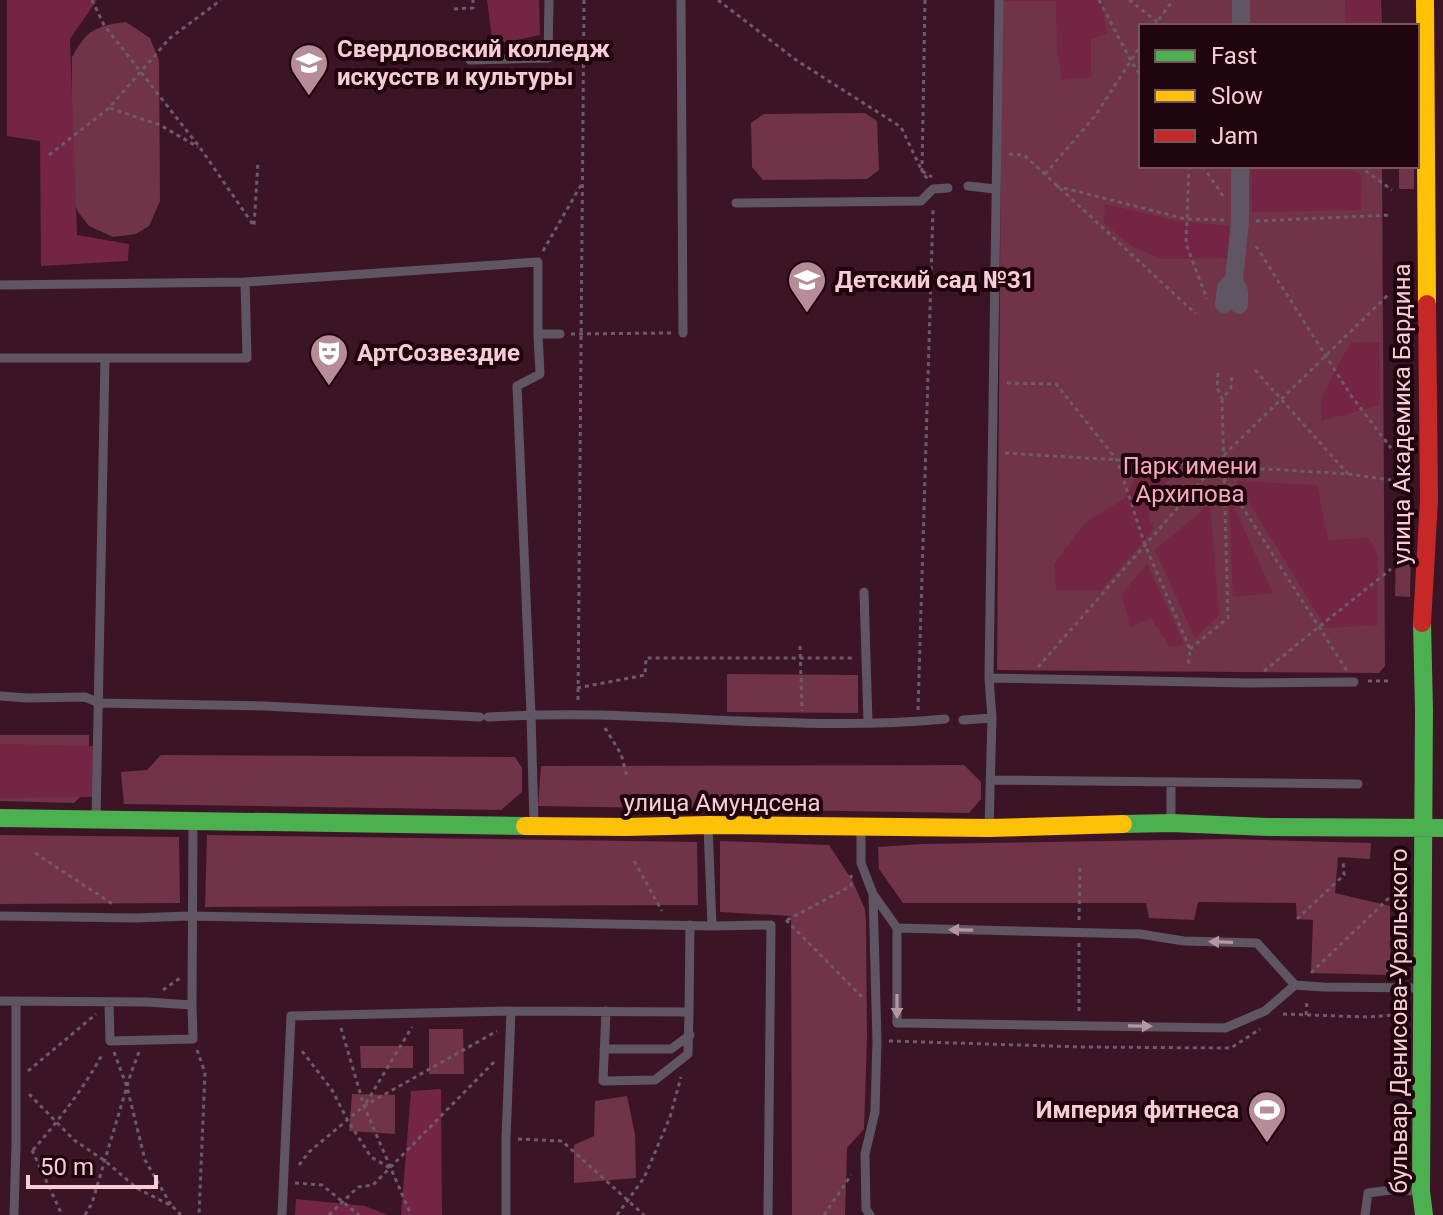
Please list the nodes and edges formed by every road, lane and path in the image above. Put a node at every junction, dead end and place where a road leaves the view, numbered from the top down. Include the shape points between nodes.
1 (92, 0) edge
2 (221, 0) edge
3 (473, 0) edge
4 (549, 0) edge
5 (584, 0) edge
6 (681, 0) edge
7 (718, 0) edge
8 (925, 0) edge
9 (999, 0) edge
10 (1099, 0) edge
11 (1129, 0) edge
12 (1173, 0) edge
13 (1241, 0) edge
14 (1425, 0) edge
15 (454, 9) dead end
16 (1157, 21) junction
17 (1155, 24) edge
18 (1161, 24) edge
19 (1241, 24) edge
20 (1139, 48) edge
21 (470, 60) dead end
22 (1131, 61) junction
23 (140, 73) junction
24 (1139, 73) edge
25 (109, 108) junction
26 (201, 149) junction
27 (997, 154) junction
28 (49, 155) dead end
29 (258, 162) dead end
30 (1189, 168) edge
31 (1204, 168) edge
32 (1240, 168) edge
33 (1362, 168) edge
34 (922, 171) junction
35 (1045, 174) junction
36 (582, 184) junction
37 (968, 186) dead end
38 (948, 188) joint
39 (933, 189) junction
40 (995, 189) junction
41 (1392, 190) dead end
42 (736, 203) dead end
43 (1240, 221) junction
44 (1256, 246) dead end
45 (538, 262) junction
46 (245, 282) junction
47 (0, 285) edge
48 (1389, 294) dead end
49 (1224, 304) joint
50 (1196, 314) dead end
51 (683, 333) joint
52 (538, 334) junction
53 (560, 334) joint
54 (581, 334) junction
55 (1326, 357) junction
56 (0, 358) edge
57 (105, 359) junction
58 (1255, 370) dead end
59 (1218, 373) dead end
60 (1232, 373) dead end
61 (995, 383) junction
62 (1222, 399) junction
63 (1280, 400) junction
64 (1391, 448) dead end
65 (993, 453) junction
66 (1224, 455) junction
67 (1117, 460) junction
68 (1224, 467) junction
69 (1348, 474) junction
70 (1224, 478) junction
71 (1391, 480) dead end
72 (1436, 501) edge
73 (1145, 545) junction
74 (1391, 569) dead end
75 (864, 592) dead end
76 (1317, 627) junction
77 (800, 646) dead end
78 (1190, 649) junction
79 (866, 658) junction
80 (800, 659) junction
81 (1346, 669) dead end
82 (989, 678) junction
83 (1028, 678) junction
84 (1186, 681) junction
85 (1390, 681) dead end
86 (1354, 682) joint
87 (1249, 683) junction
88 (0, 696) edge
89 (99, 703) junction
90 (531, 715) junction
91 (992, 718) junction
92 (945, 719) dead end
93 (963, 720) dead end
94 (868, 722) junction
95 (918, 722) junction
96 (802, 723) junction
97 (621, 754) dead end
98 (627, 776) dead end
99 (990, 780) junction
100 (1171, 782) junction
101 (1358, 784) dead end
102 (0, 818) edge
103 (96, 820) junction
104 (193, 821) junction
105 (1171, 823) junction
106 (534, 824) junction
107 (708, 825) junction
108 (861, 827) junction
109 (1423, 827) junction
110 (989, 828) junction
111 (1443, 828) edge
112 (35, 853) dead end
113 (1343, 860) dead end
114 (634, 861) dead end
115 (1080, 864) dead end
116 (851, 874) dead end
117 (1395, 892) dead end
118 (873, 894) junction
119 (0, 916) edge
120 (193, 917) junction
121 (134, 918) junction
122 (1297, 919) dead end
123 (669, 925) junction
124 (690, 925) junction
125 (712, 926) junction
126 (897, 928) junction
127 (1079, 933) junction
128 (1295, 985) junction
129 (1307, 986) junction
130 (1422, 988) junction
131 (0, 1001) edge
132 (16, 1001) junction
133 (109, 1003) junction
134 (192, 1005) junction
135 (511, 1011) junction
136 (606, 1011) junction
137 (876, 1011) junction
138 (689, 1012) junction
139 (420, 1013) junction
140 (338, 1015) junction
141 (1306, 1015) dead end
142 (512, 1022) junction
143 (1079, 1025) junction
144 (690, 1035) junction
145 (290, 1037) junction
146 (193, 1039) junction
147 (110, 1041) junction
148 (511, 1045) junction
149 (604, 1049) junction
150 (1083, 1051) dead end
151 (688, 1054) junction
152 (16, 1081) junction
153 (364, 1106) junction
154 (348, 1121) junction
155 (57, 1123) junction
156 (506, 1139) junction
157 (16, 1144) junction
158 (33, 1150) junction
159 (865, 1154) junction
160 (390, 1168) junction
161 (283, 1183) junction
162 (1421, 1191) junction
163 (627, 1199) junction
164 (343, 1203) junction
165 (172, 1206) junction
166 (14, 1215) edge
167 (62, 1215) edge
168 (181, 1215) edge
169 (199, 1215) edge
170 (282, 1215) edge
171 (329, 1215) edge
172 (359, 1215) edge
173 (411, 1215) edge
174 (506, 1215) edge
175 (617, 1215) edge
176 (644, 1215) edge
177 (768, 1215) edge
178 (824, 1215) edge
179 (870, 1215) edge
180 (1365, 1215) edge
181 (1424, 1215) edge

1 - 23 path
2 - 23 path via 170,38
3 - 15 path via 473,8
4 - 21 lane via 548,58
5 - 36 path
6 - 51 lane
7 - 34 path via 796,60 901,127
8 - 34 path
9 - 27 lane
10 - 22 path
11 - 16 path
12 - 16 path
13 - 19 street
14 - 72 main road, улица Академика Бардина
16 - 17 path
16 - 18 path
20 - 22 path
22 - 24 path
22 - 35 path via 1095,116
23 - 25 path
23 - 26 path
25 - 26 path via 160,125
25 - 28 path
26 - 29 path via 254,226
27 - 35 path via 1024,155
27 - 40 lane
30 - 49 path via 1186,244
31 - 43 path
32 - 43 street
33 - 41 path
34 - 38 path
34 - 39 path
35 - 50 path
36 - 45 path
36 - 54 path
37 - 40 lane
38 - 39 lane
39 - 42 lane via 921,201
39 - 95 path
40 - 61 lane
43 - 49 street via 1234,280 1226,288
44 - 55 path
45 - 46 lane
45 - 52 lane
46 - 47 lane
46 - 57 lane via 247,358
48 - 55 path
51 - 54 path
52 - 53 lane
52 - 90 lane via 540,374 517,386
53 - 54 path
54 - 80 path via 577,688 645,675 646,658
55 - 63 path
55 - 64 path
56 - 57 lane
57 - 89 lane
58 - 63 path
59 - 62 path
60 - 62 path via 1231,388
61 - 65 lane
61 - 67 path via 1056,384
62 - 66 path
63 - 66 path
63 - 69 path
65 - 67 path
65 - 82 lane
66 - 68 path
67 - 68 path
67 - 73 path
68 - 69 path
68 - 70 path
68 - 73 path via 1204,478
69 - 71 path
70 - 76 path
70 - 78 path via 1228,618
72 - 109 main road, улица Академика Бардина via 1422,605 1429,710
73 - 78 path
73 - 83 path
74 - 76 path
75 - 79 lane
76 - 81 path
76 - 87 path
77 - 80 path
78 - 84 path
79 - 80 path
79 - 94 lane
80 - 96 path
82 - 83 lane
82 - 91 lane
83 - 84 lane
84 - 87 lane
85 - 86 path
86 - 87 lane
88 - 89 lane via 85,697
89 - 90 lane
89 - 103 lane
90 - 96 lane
90 - 106 lane
91 - 93 lane
91 - 99 lane
92 - 95 lane
94 - 95 lane
94 - 96 lane
97 - 98 path
99 - 100 lane
99 - 110 lane
100 - 101 lane
100 - 105 lane
102 - 103 main road, улица Амундсена
103 - 104 main road, улица Амундсена
104 - 106 main road, улица Амундсена
104 - 120 lane
105 - 109 main road, улица Амундсена
105 - 110 main road, улица Амундсена
106 - 107 main road, улица Амундсена
107 - 108 main road, улица Амундсена
107 - 125 lane
108 - 110 main road, улица Амундсена
108 - 118 lane via 861,863
109 - 111 main road, улица Амундсена
109 - 130 main road, бульвар Денисова-Уральского
112 - 121 path
113 - 122 path via 1344,875
114 - 123 path
115 - 127 path
116 - 137 path via 851,886 786,920
117 - 129 path via 1309,976
118 - 126 lane
118 - 137 lane
119 - 121 lane
120 - 121 lane
120 - 123 lane
120 - 134 lane
123 - 124 lane
124 - 125 lane
124 - 138 lane
125 - 177 lane via 771,925
127 -> 126 lane
126 -> 143 lane via 897,1023
128 -> 127 lane via 1257,943
127 - 143 path
128 - 129 lane
143 -> 128 lane via 1225,1028 1265,1011
129 - 130 lane
129 - 141 path
130 - 162 main road, бульвар Денисова-Уральского
131 - 132 lane
132 - 133 lane
132 - 152 lane
133 - 134 lane
133 - 147 lane
133 - 152 path
134 - 146 lane
135 - 136 lane
135 - 139 lane
135 - 142 lane
136 - 138 lane
136 - 149 lane
137 - 159 lane via 875,1112
138 - 144 lane
139 - 140 lane
139 - 153 path
140 - 145 lane via 291,1016
140 - 153 path
142 - 148 lane
142 - 153 path
143 - 150 path
144 - 149 lane via 671,1049
144 - 151 lane
145 - 154 path via 332,1090
145 - 161 lane
146 - 147 lane
146 - 169 path via 205,1073
147 - 155 path
147 - 165 path via 145,1160
148 - 156 lane
148 - 160 path
149 - 151 lane via 603,1081 655,1080
151 - 163 path via 670,1117 644,1178
152 - 155 path
152 - 157 lane
153 - 154 path
153 - 160 path
154 - 160 path via 371,1157
154 - 161 path via 309,1152
155 - 158 path
155 - 165 path via 138,1189
156 - 163 path via 562,1141
156 - 174 lane
157 - 158 path
157 - 166 lane
158 - 167 path
159 - 178 path
159 - 179 lane
160 - 164 path
160 - 173 path
161 - 164 path via 322,1185
161 - 170 lane
162 - 180 lane via 1368,1193
162 - 181 main road, бульвар Денисова-Уральского
163 - 175 path
163 - 176 path
164 - 171 path
164 - 172 path
165 - 168 path

